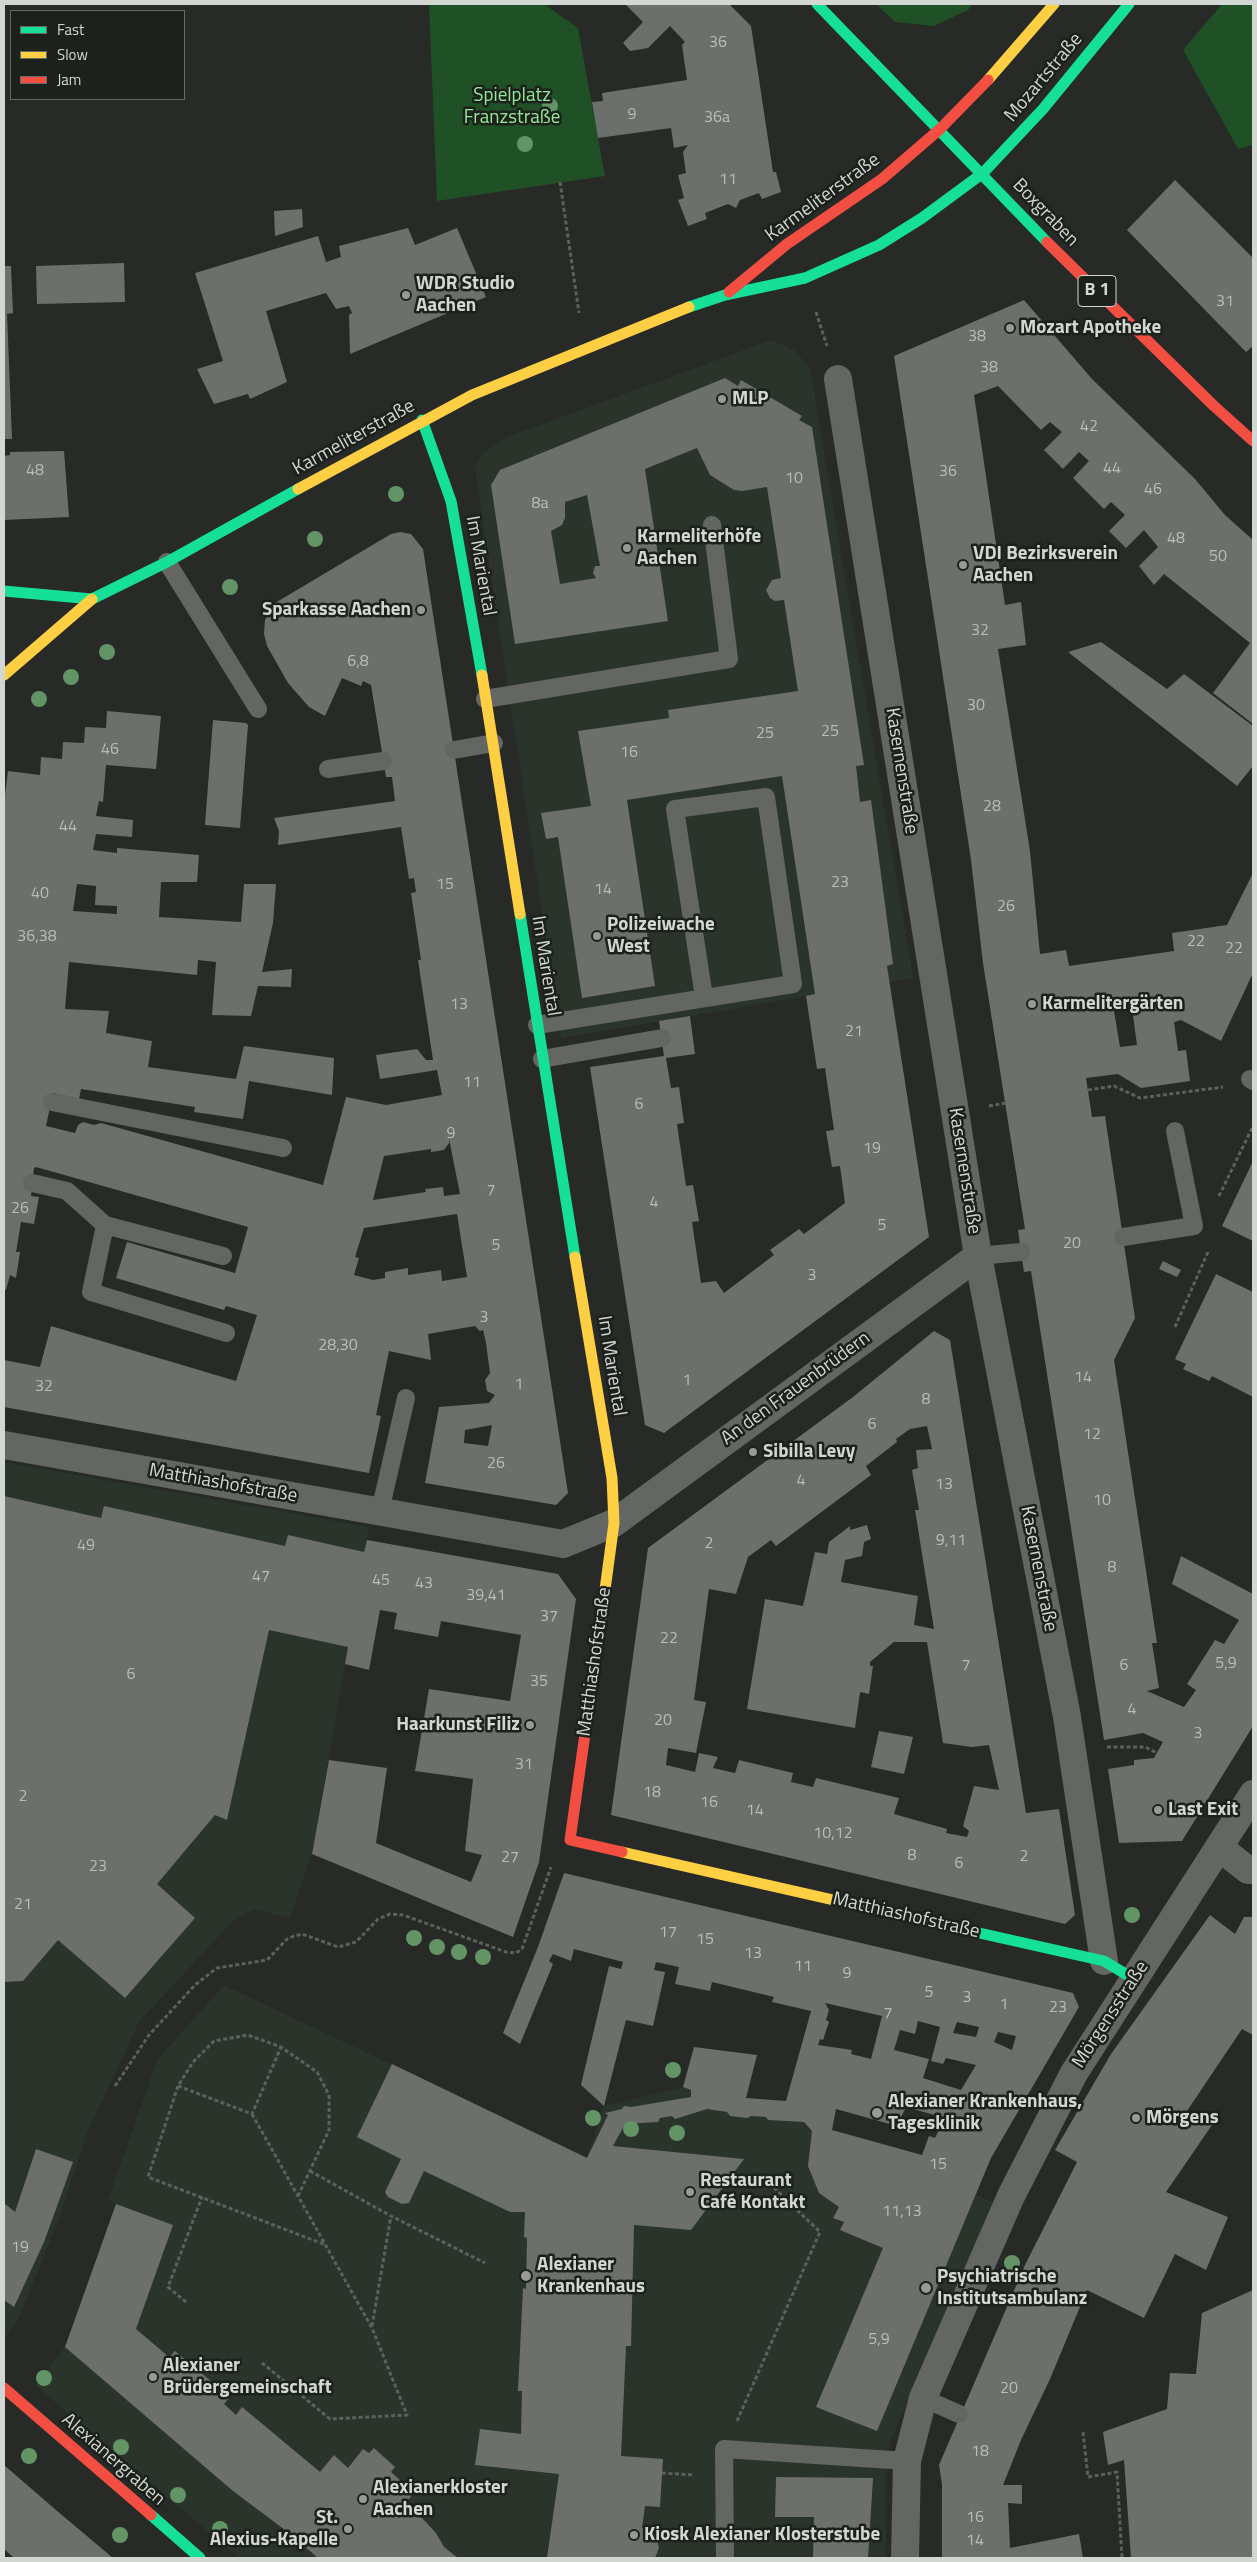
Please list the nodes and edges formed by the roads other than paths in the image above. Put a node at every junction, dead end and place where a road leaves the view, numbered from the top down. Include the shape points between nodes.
1 (817, 4) edge
2 (1054, 4) edge
3 (1128, 4) edge
4 (940, 129) junction
5 (983, 173) junction
6 (725, 295) junction
7 (838, 379) road end
8 (422, 420) junction
9 (1253, 441) edge
10 (712, 525) dead end
11 (167, 562) junction
12 (4, 591) edge
13 (92, 599) junction
14 (4, 675) edge
15 (485, 699) junction
16 (258, 709) dead end
17 (494, 743) junction
18 (454, 750) dead end
19 (383, 761) dead end
20 (328, 769) dead end
21 (704, 997) junction
22 (537, 1025) junction
23 (662, 1038) dead end
24 (542, 1059) junction
25 (52, 1102) dead end
26 (1176, 1131) dead end
27 (283, 1148) dead end
28 (32, 1182) dead end
29 (105, 1225) junction
30 (1123, 1237) dead end
31 (1021, 1252) dead end
32 (222, 1256) dead end
33 (978, 1256) junction
34 (226, 1333) dead end
35 (406, 1398) dead end
36 (4, 1445) edge
37 (380, 1511) junction
38 (614, 1523) junction
39 (1253, 1794) edge
40 (1220, 1848) junction
41 (1253, 1870) edge
42 (1104, 1961) junction
43 (1134, 1979) junction
44 (4, 2388) edge
45 (923, 2398) junction
46 (959, 2414) dead end
47 (907, 2461) junction
48 (200, 2558) edge
49 (725, 2558) edge
50 (905, 2558) edge

1 - 4 street, Boxgraben / B 1
2 - 4 street via 997,71
3 - 5 street, Mozartstraße via 1043,110
4 - 5 street, Boxgraben / B 1
4 - 6 street, Karmeliterstraße via 882,179 787,244
5 - 6 street, Karmeliterstraße via 922,218 879,244 805,278
5 - 9 street, Boxgraben / B 1 via 1050,245
6 - 8 street, Karmeliterstraße via 584,348 472,395
7 - 33 street, Kasernenstraße
8 - 11 street, Karmeliterstraße
8 - 15 street, Im Mariental via 451,501
10 - 15 lane via 729,659
11 - 13 street, Karmeliterstraße
11 - 16 lane
12 - 13 street
13 - 14 street, Karmeliterstraße
15 - 17 street, Im Mariental
17 - 18 lane
17 - 22 street, Im Mariental
19 - 20 lane
21 - 21 lane via 793,984 766,797 675,810
21 - 22 lane
22 - 24 street, Im Mariental
23 - 24 lane
24 - 38 street, Im Mariental via 612,1478
25 - 27 lane
26 - 30 lane via 1199,1225
28 - 29 lane via 67,1191
29 - 32 lane
29 - 34 lane via 91,1292
31 - 33 lane
33 - 38 street, An den Frauenbrüdern
33 - 42 street, Kasernenstraße via 1072,1748
35 - 37 lane
36 - 37 street, Matthiashofstraße
37 - 38 street, Matthiashofstraße via 563,1544
38 - 42 street, Matthiashofstraße via 570,1840
39 - 40 street, Mörgensstraße
40 - 41 street via 1248,1870
40 - 43 street, Mörgensstraße
42 - 43 street, Matthiashofstraße
43 - 45 street, Mörgensstraße via 1074,2073 1010,2196
44 - 48 street, Alexianergraben
45 - 46 lane
45 - 47 street, Mörgensstraße
47 - 49 lane via 724,2448
47 - 50 street, Mörgensstraße

